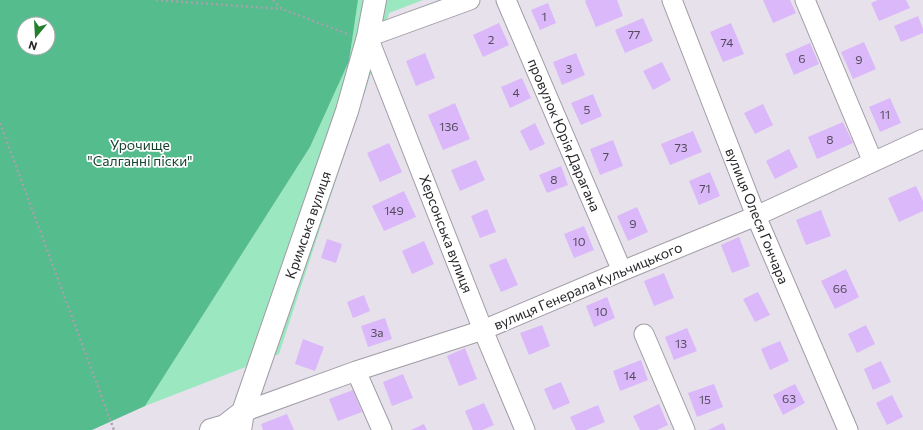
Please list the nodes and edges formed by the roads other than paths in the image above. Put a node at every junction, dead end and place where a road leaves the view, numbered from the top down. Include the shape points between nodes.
1 (375, 0) edge
2 (470, 0) edge
3 (506, 0) edge
4 (672, 0) edge
5 (805, 0) edge
6 (368, 37) junction
7 (923, 138) edge
8 (873, 162) junction
9 (756, 216) junction
10 (622, 271) junction
11 (483, 330) junction
12 (644, 334) dead end
13 (356, 371) junction
14 (242, 421) edge
15 (211, 430) edge
16 (382, 430) edge
17 (525, 430) edge
18 (685, 430) edge
19 (848, 430) edge

1 - 6 street, Кримська вулиця
2 - 6 street
3 - 10 street, провулок Юрія Дарагана
4 - 9 street, вулиця Олеся Гончара
5 - 8 street
6 - 11 street, Херсонська вулиця
6 - 14 street, Кримська вулиця via 347,111
7 - 8 street, вулиця Генерала Кульчицького
8 - 9 street, вулиця Генерала Кульчицького
9 - 10 street, вулиця Генерала Кульчицького
9 - 19 street, вулиця Олеся Гончара
10 - 11 street, вулиця Генерала Кульчицького
11 - 13 street, вулиця Генерала Кульчицького
11 - 17 street, Херсонська вулиця
12 - 18 street
13 - 14 street, вулиця Генерала Кульчицького
13 - 16 street
14 - 15 street

